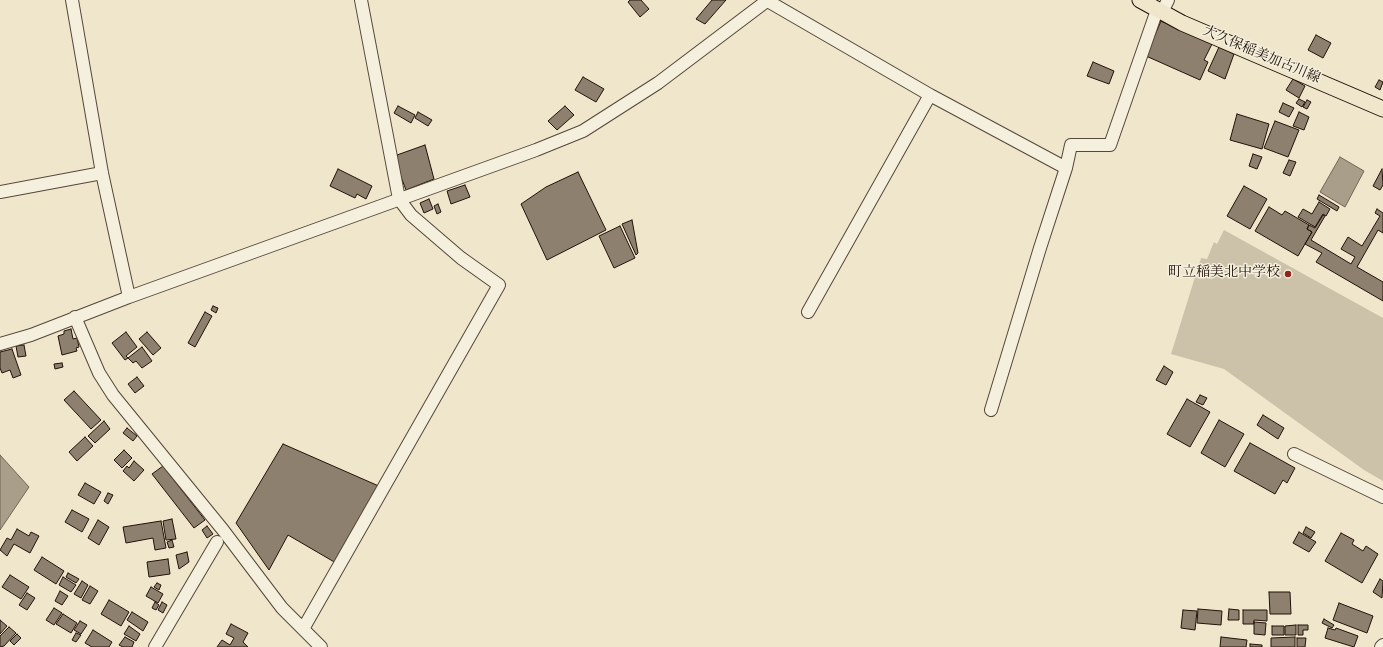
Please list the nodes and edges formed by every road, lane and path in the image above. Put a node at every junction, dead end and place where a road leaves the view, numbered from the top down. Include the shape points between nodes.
1 (72, 0) edge
2 (362, 0) edge
3 (767, 0) edge
4 (1140, 0) edge
5 (1162, 7) edge
6 (930, 95) junction
7 (1383, 109) edge
8 (1066, 168) junction
9 (102, 173) junction
10 (0, 192) edge
11 (399, 199) junction
12 (128, 297) junction
13 (808, 312) dead end
14 (75, 317) junction
15 (0, 344) edge
16 (991, 410) dead end
17 (1294, 454) dead end
18 (1383, 497) edge
19 (217, 542) dead end
20 (303, 629) junction
21 (155, 647) edge
22 (321, 647) edge

1 - 9 street
2 - 11 street
3 - 6 street
3 - 11 street via 658,83 583,131
4 - 5 main road, 大久保稲美加古川線
5 - 7 main road, 大久保稲美加古川線
5 - 8 street via 1110,145 1071,145
6 - 8 street
6 - 13 street
8 - 16 street
9 - 10 street
9 - 12 street
11 - 12 street
11 - 20 street via 411,215 461,258 499,285
12 - 14 street
14 - 15 street via 31,335
14 - 20 street via 99,373 113,395 223,530 282,608
17 - 18 street
19 - 21 street
20 - 22 street

